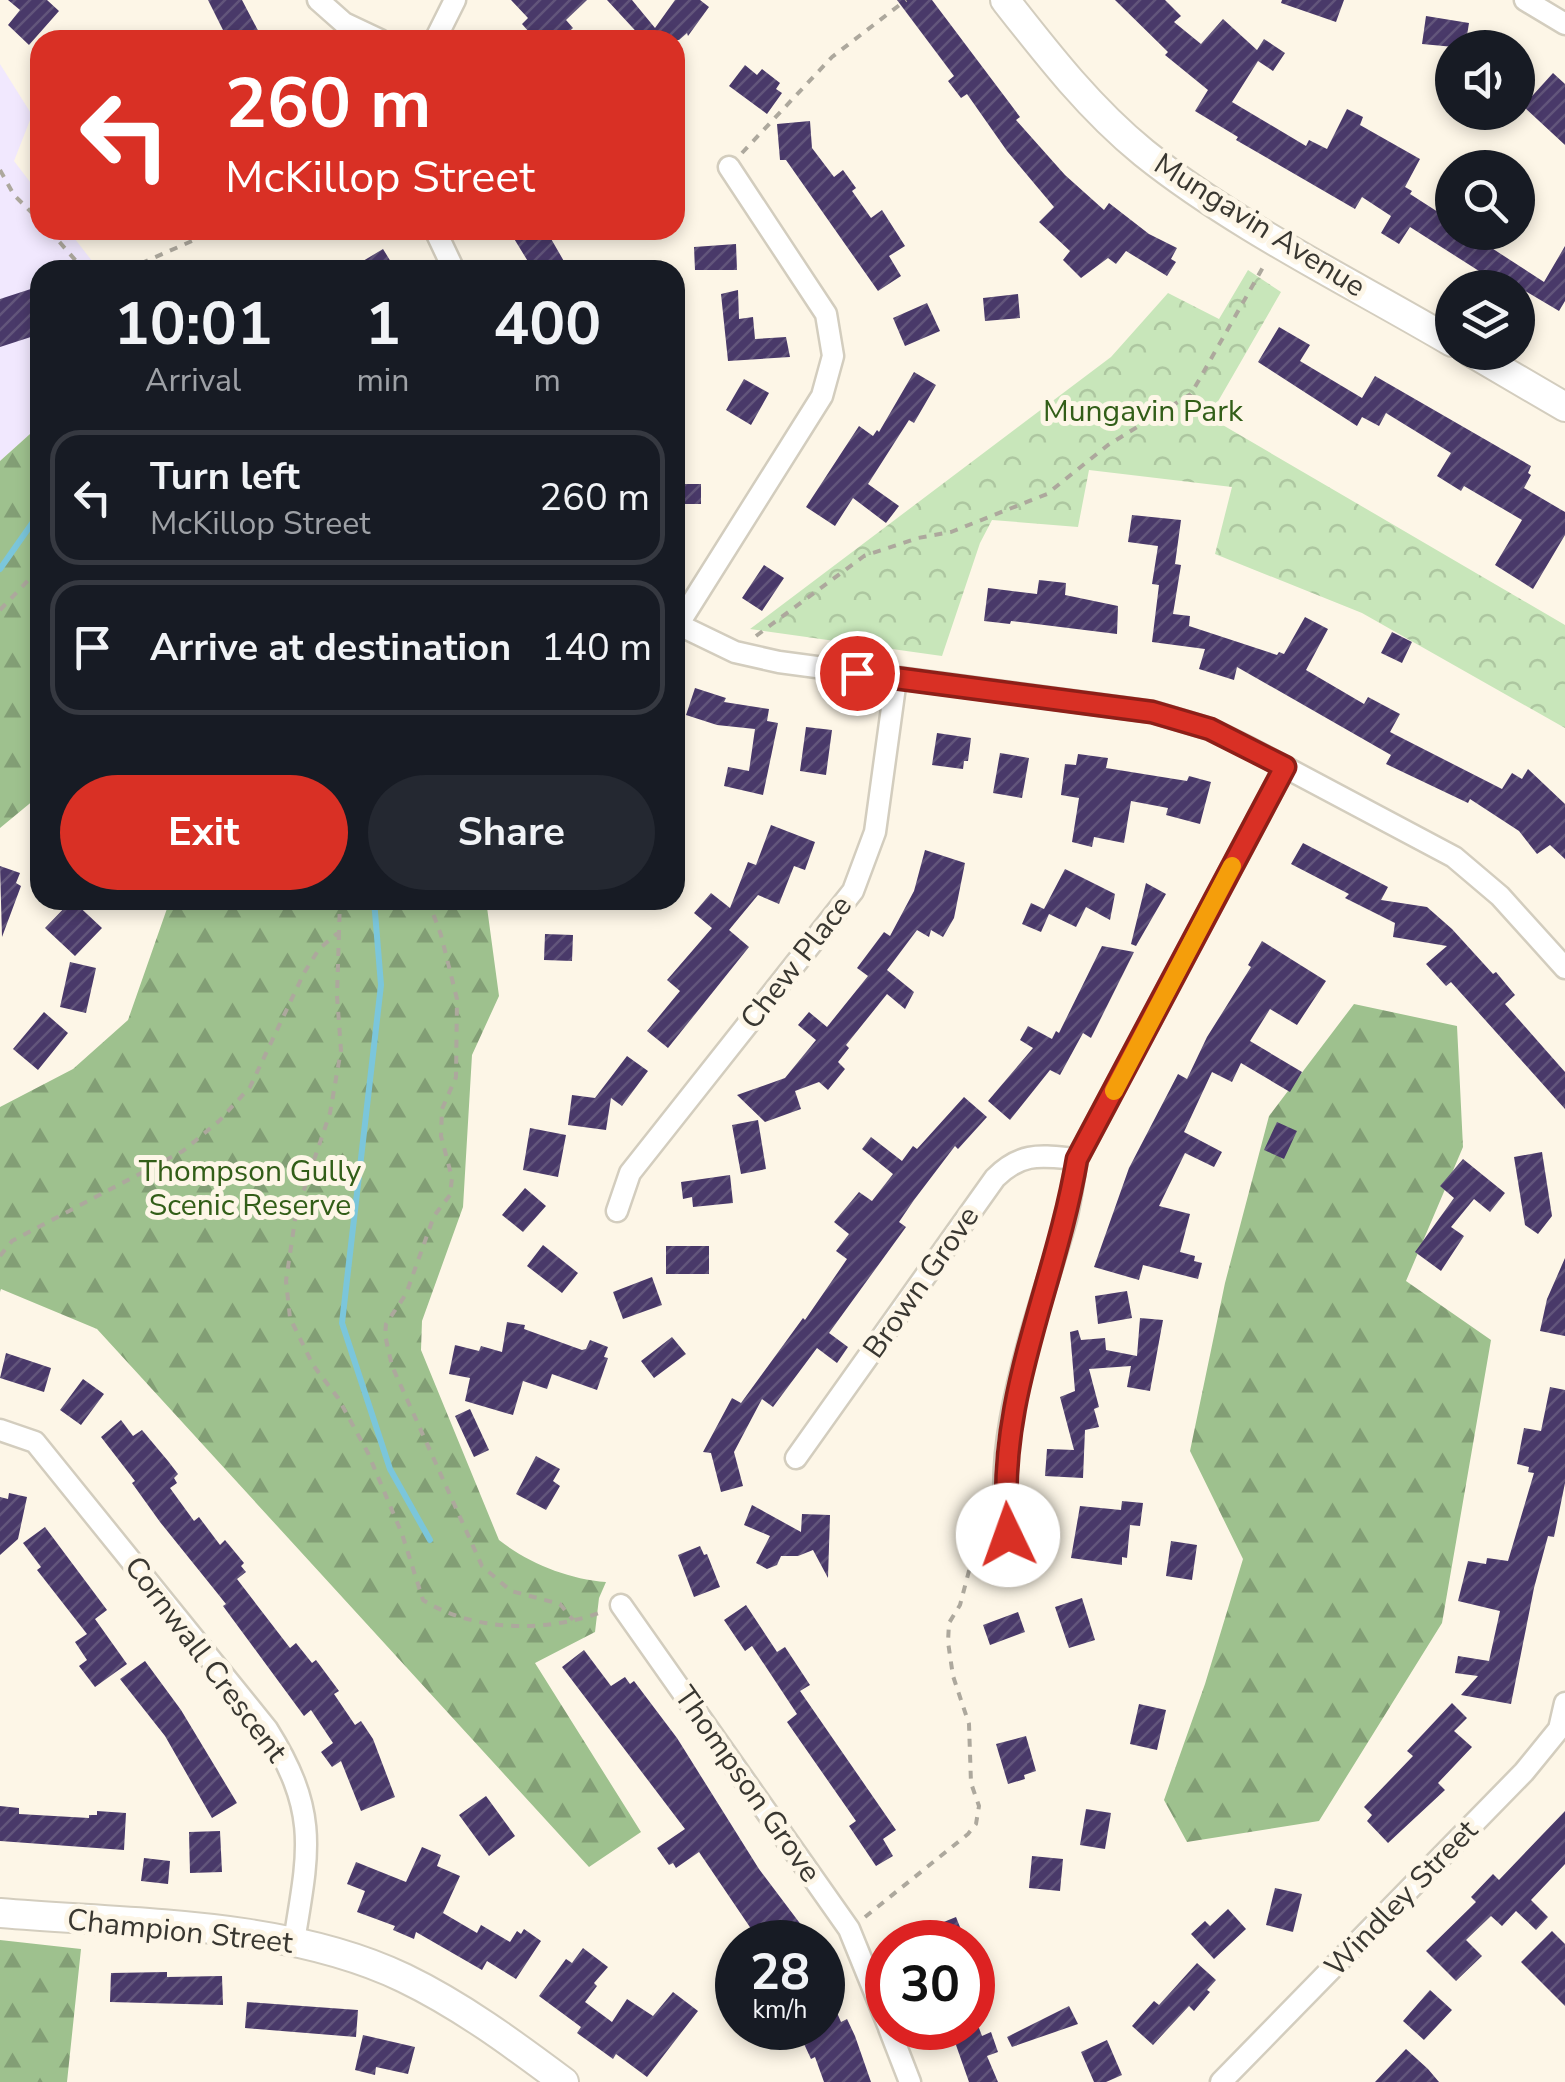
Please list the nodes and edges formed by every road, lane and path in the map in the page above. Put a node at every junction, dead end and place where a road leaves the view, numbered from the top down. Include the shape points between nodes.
1 (318, 0) edge
2 (455, 0) edge
3 (906, 0) edge
4 (1005, 0) edge
5 (1525, 0) edge
6 (1565, 24) edge
7 (359, 30) edge
8 (440, 30) edge
9 (729, 167) joint
10 (0, 170) edge
11 (30, 211) edge
12 (58, 240) edge
13 (194, 240) edge
14 (1278, 241) junction
15 (75, 260) edge
16 (149, 260) edge
17 (1435, 332) edge
18 (1504, 370) edge
19 (1563, 402) edge
20 (30, 578) edge
21 (0, 610) edge
22 (685, 610) edge
23 (685, 628) edge
24 (735, 652) junction
25 (896, 679) junction
26 (1285, 767) junction
27 (340, 910) edge
28 (432, 910) edge
29 (339, 932) junction
30 (1565, 968) edge
31 (1077, 1159) junction
32 (617, 1211) dead end
33 (0, 1256) edge
34 (0, 1430) edge
35 (796, 1458) dead end
36 (1005, 1498) junction
37 (1017, 1553) dead end
38 (621, 1605) joint
39 (572, 1620) junction
40 (1565, 1703) edge
41 (0, 1913) edge
42 (849, 1929) junction
43 (294, 1941) junction
44 (865, 1969) edge
45 (897, 2050) edge
46 (564, 2082) edge
47 (910, 2082) edge
48 (1221, 2082) edge

1 - 7 street
2 - 8 street
3 - 9 path via 832,57
4 - 14 main road, Mungavin Avenue via 1071,84 1142,152
5 - 6 street
9 - 22 street via 826,314 834,356 822,396
10 - 11 path
12 - 15 path
13 - 16 path
14 - 17 main road, Mungavin Avenue
14 - 24 path via 1191,394 1047,494 951,532 864,556
18 - 19 main road
20 - 21 path
23 - 24 street
24 - 25 street
25 - 26 street via 1152,712 1210,729
25 - 32 street, Chew Place via 875,832 852,891 630,1173
26 - 30 street via 1454,858 1500,896
26 - 31 street
27 - 29 path
28 - 39 path via 457,999 456,1077 442,1109 452,1178 406,1294 386,1324 388,1350 482,1566 511,1591 560,1604
29 - 33 path via 304,973 250,1087 218,1120 184,1150 12,1242
29 - 39 path via 341,1050 330,1113 296,1213 286,1281 290,1318 368,1453 423,1600 480,1623
31 - 35 street, Brown Grove via 1028,1158 995,1178
31 - 36 street via 1015,1393
34 - 43 street, Cornwall Crescent via 35,1442 288,1762 307,1825
36 - 37 street
36 - 42 path via 986,1508 949,1623 953,1676 970,1724 976,1824
38 - 39 path
38 - 42 street, Thompson Grove
40 - 48 street, Windley Street via 1558,1729 1524,1772
41 - 43 main road, Champion Street
42 - 44 street, Thompson Grove
43 - 46 main road, Champion Street via 401,1976
45 - 47 street, Thompson Grove

